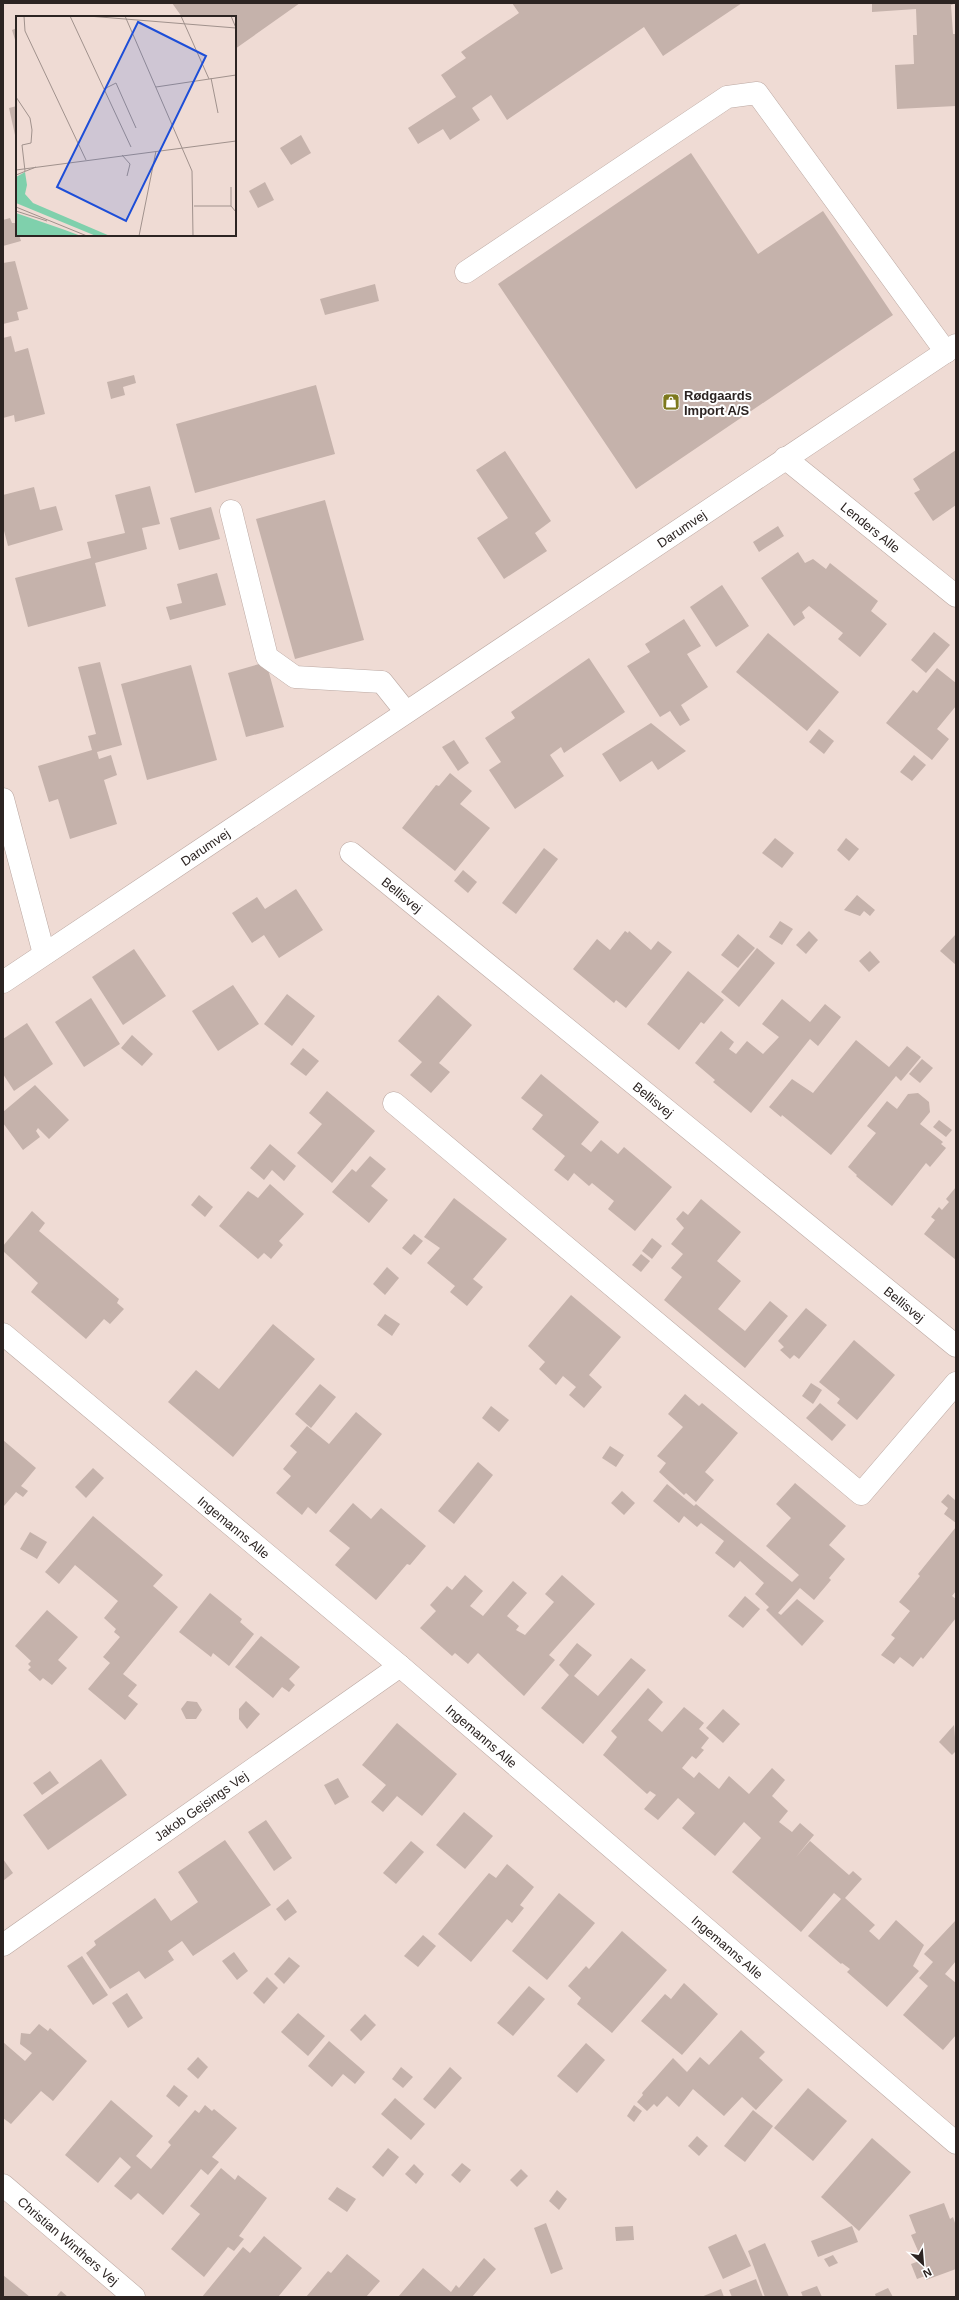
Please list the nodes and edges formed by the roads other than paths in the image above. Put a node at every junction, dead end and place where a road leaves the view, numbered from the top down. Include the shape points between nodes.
1 (466, 272) dead end
2 (951, 349) edge
3 (785, 458) junction
4 (231, 511) dead end
5 (956, 596) edge
6 (406, 712) junction
7 (3, 799) edge
8 (351, 853) dead end
9 (44, 954) junction
10 (3, 982) edge
11 (394, 1103) dead end
12 (3, 1334) edge
13 (956, 1346) edge
14 (956, 1383) edge
15 (400, 1666) junction
16 (3, 1945) edge
17 (956, 2143) edge
18 (3, 2185) edge
19 (134, 2297) edge

1 - 2 street via 727,97 757,93
2 - 3 street, Darumvej
3 - 5 street, Lenders Alle
3 - 6 street, Darumvej
4 - 6 street via 267,657 295,677 382,682
6 - 9 street, Darumvej
7 - 9 street
8 - 13 street, Bellisvej
9 - 10 street, Darumvej
11 - 14 street via 860,1494
12 - 15 street, Ingemanns Alle
15 - 16 street, Jakob Gejsings Vej
15 - 17 street, Ingemanns Alle
18 - 19 street, Christian Winthers Vej

